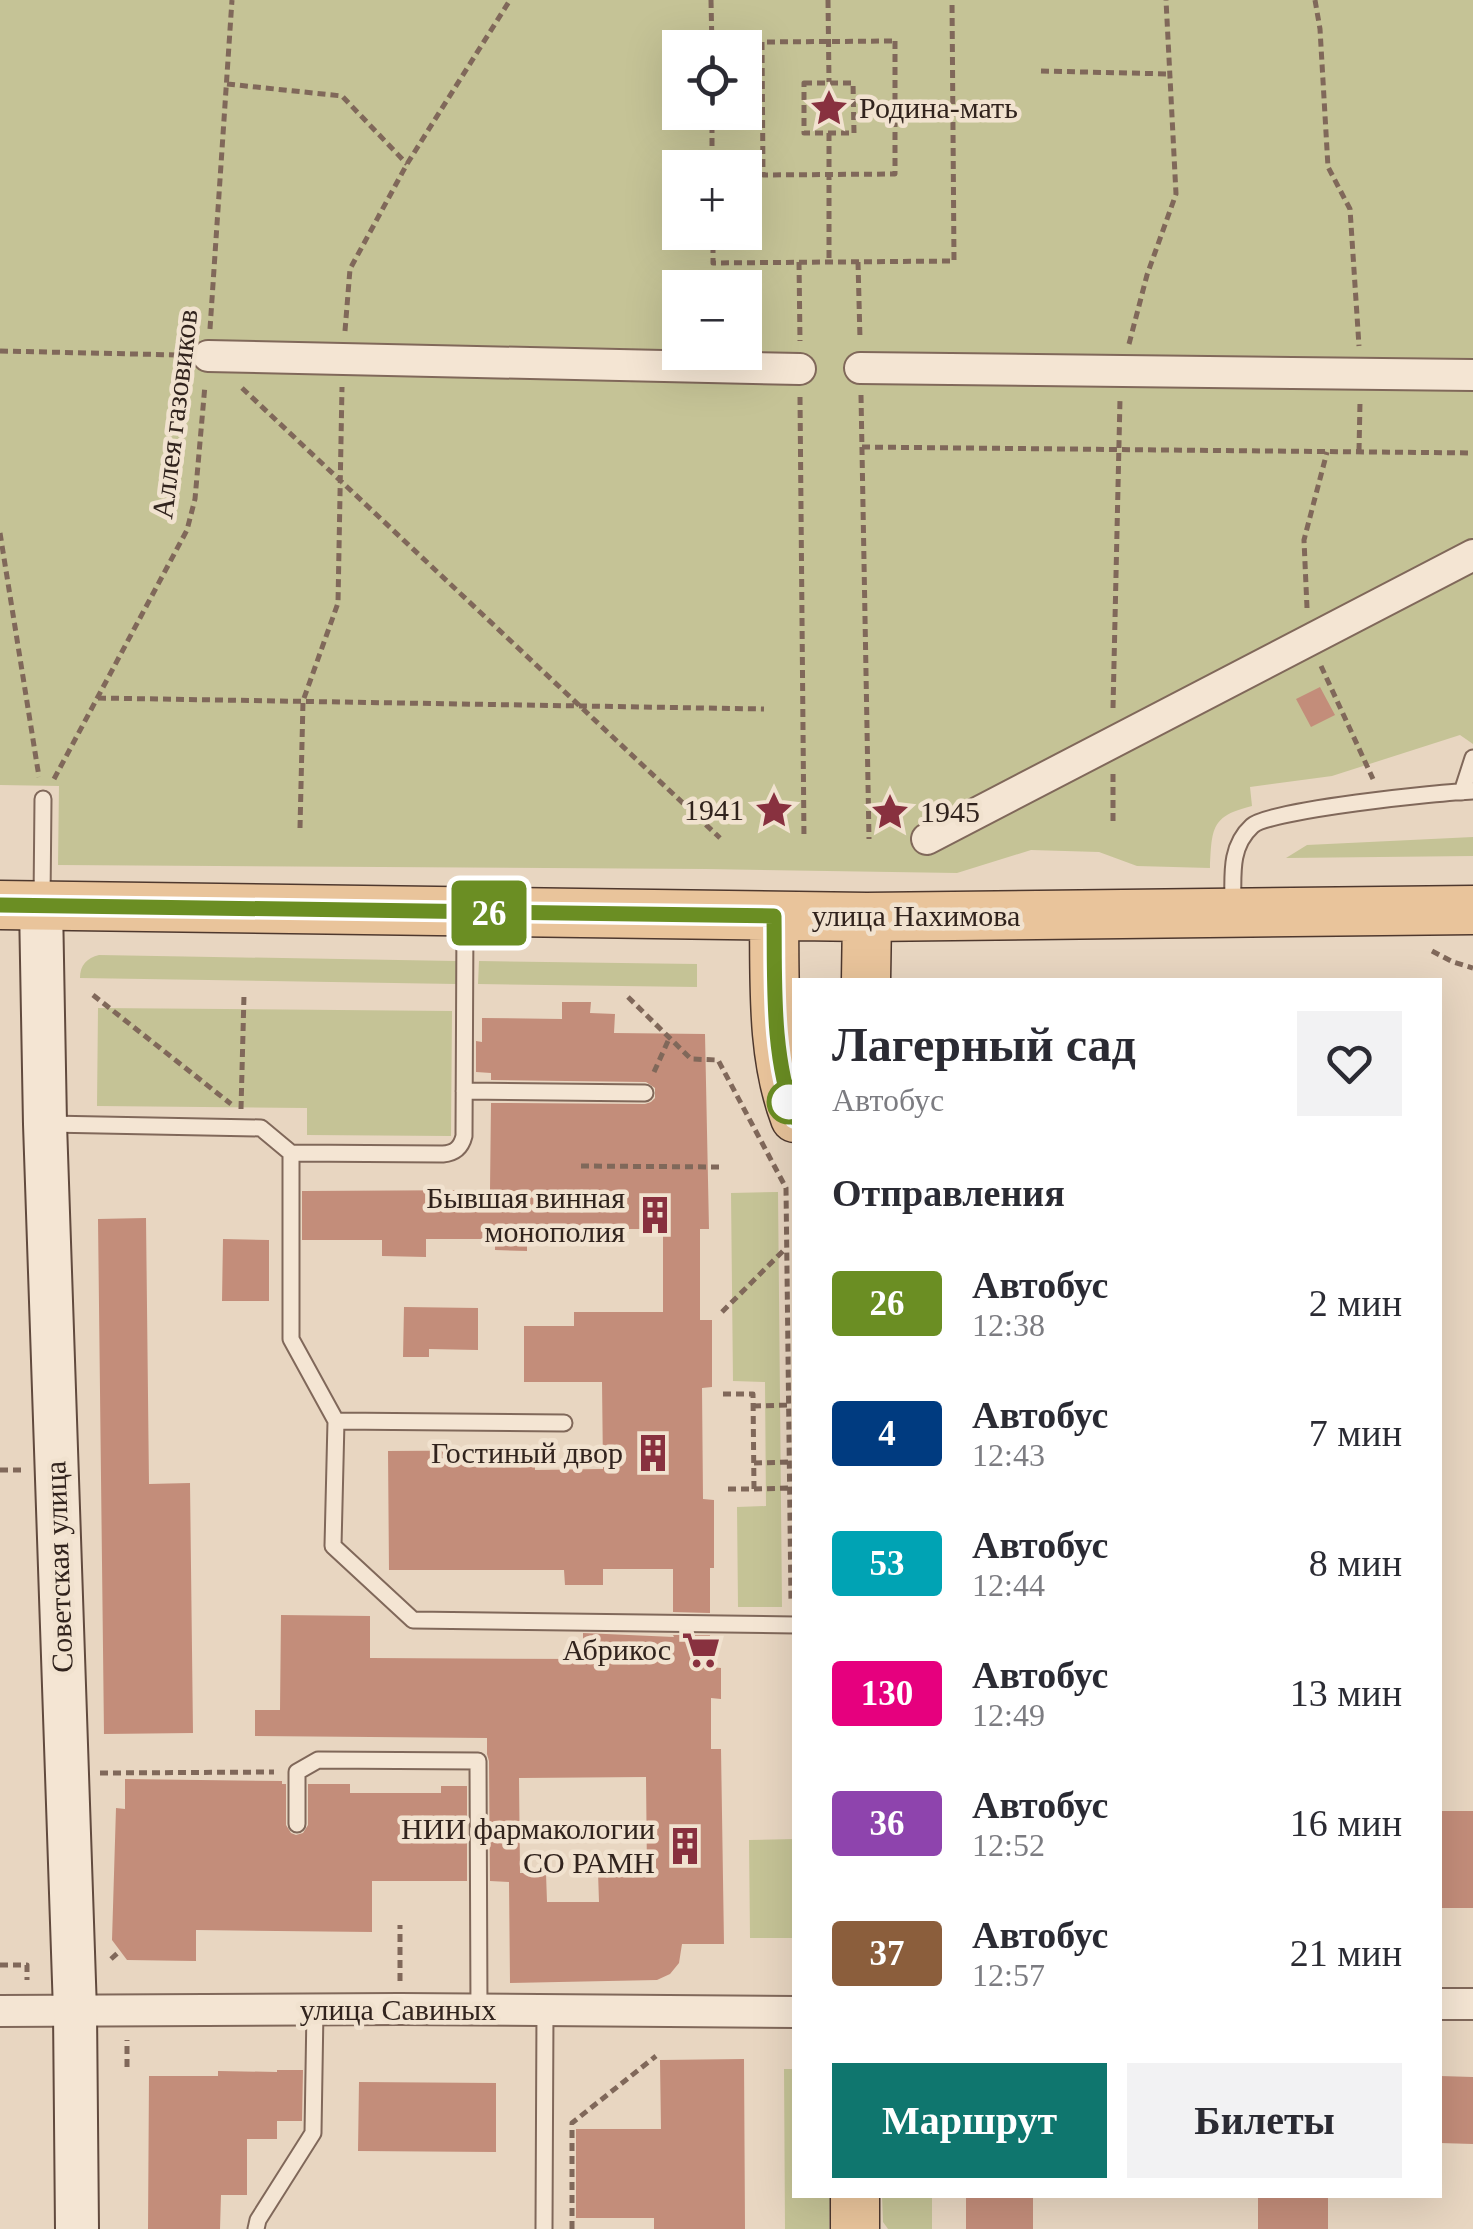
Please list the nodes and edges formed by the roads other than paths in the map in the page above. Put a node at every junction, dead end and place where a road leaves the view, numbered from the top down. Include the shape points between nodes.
1 (208, 356) road end
2 (860, 368) road end
3 (800, 369) road end
4 (1473, 375) edge
5 (1473, 556) edge
6 (1473, 758) edge
7 (1467, 791) edge
8 (43, 799) road end
9 (927, 839) dead end
10 (21, 905) edge
11 (1473, 910) edge
12 (465, 912) junction
13 (1233, 914) junction
14 (774, 916) junction
15 (867, 917) junction
16 (866, 978) edge
17 (788, 1060) edge
18 (464, 1091) junction
19 (645, 1093) road end
20 (792, 1093) edge
21 (45, 1124) junction
22 (291, 1152) junction
23 (336, 1420) junction
24 (564, 1423) dead end
25 (792, 1625) edge
26 (297, 1824) dead end
27 (1442, 2004) edge
28 (1473, 2004) edge
29 (315, 2010) junction
30 (479, 2010) junction
31 (545, 2010) junction
32 (0, 2011) edge
33 (74, 2011) junction
34 (792, 2012) edge
35 (855, 2198) edge
36 (77, 2229) edge
37 (256, 2229) edge
38 (544, 2229) edge
39 (855, 2229) edge

1 - 3 street
2 - 4 street
5 - 9 street
6 - 7 lane
7 - 13 lane via 1255,822 1238,843
8 - 10 lane
10 - 12 main road, улица Нахимова
10 - 21 street, Советская улица
11 - 13 main road, улица Нахимова
12 - 14 main road, улица Нахимова
12 - 18 lane
13 - 15 main road, улица Нахимова
14 - 15 main road, улица Нахимова
14 - 17 main road via 775,986
15 - 16 main road
17 - 20 main road
18 - 19 lane
18 - 22 lane via 462,1142 455,1152
21 - 22 lane via 261,1128
21 - 33 street, Советская улица
22 - 23 lane via 290,1339
23 - 24 lane
23 - 25 lane via 333,1546 413,1620
26 - 30 lane via 297,1772 318,1760 478,1761
27 - 28 street
29 - 30 street, улица Савиных
29 - 33 street, улица Савиных
29 - 37 lane via 313,2133
30 - 31 street, улица Савиных
31 - 34 street, улица Савиных
31 - 38 lane
32 - 33 street, улица Савиных
33 - 36 street, Советская улица
35 - 39 main road

